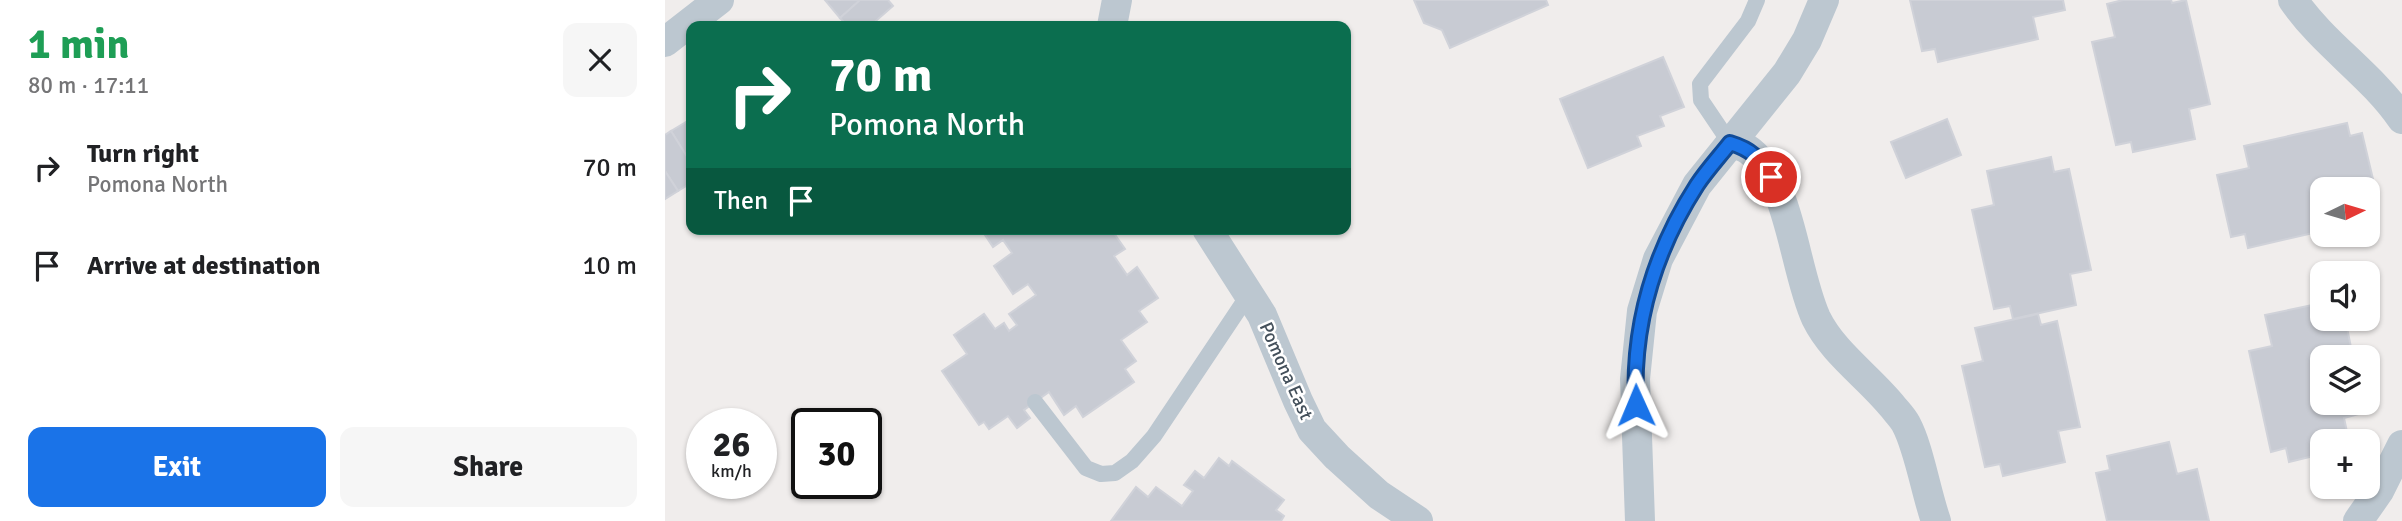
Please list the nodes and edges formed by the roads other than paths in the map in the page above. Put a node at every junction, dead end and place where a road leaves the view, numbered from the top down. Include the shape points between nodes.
1 (719, 0) edge
2 (1117, 0) edge
3 (1757, 0) edge
4 (1825, 0) edge
5 (2293, 0) edge
6 (692, 21) edge
7 (1113, 21) edge
8 (686, 26) edge
9 (665, 42) edge
10 (2402, 120) edge
11 (1730, 143) junction
12 (1211, 235) edge
13 (1249, 294) junction
14 (1035, 401) dead end
15 (2402, 445) edge
16 (1418, 521) edge
17 (1640, 521) edge
18 (1936, 521) edge
19 (2358, 521) edge

1 - 6 street
2 - 7 street
3 - 11 lane via 1748,21 1700,83 1701,100
4 - 11 street via 1787,73
5 - 10 street via 2334,48 2375,85
8 - 9 street
11 - 17 street via 1697,185 1658,259 1642,312 1635,379
11 - 18 street via 1747,149 1771,177 1817,319 1906,423
12 - 13 street, Pomona East
13 - 14 lane via 1154,436 1115,472 1101,474 1086,468
13 - 16 street, Pomona East via 1313,430 1379,495
15 - 19 street

